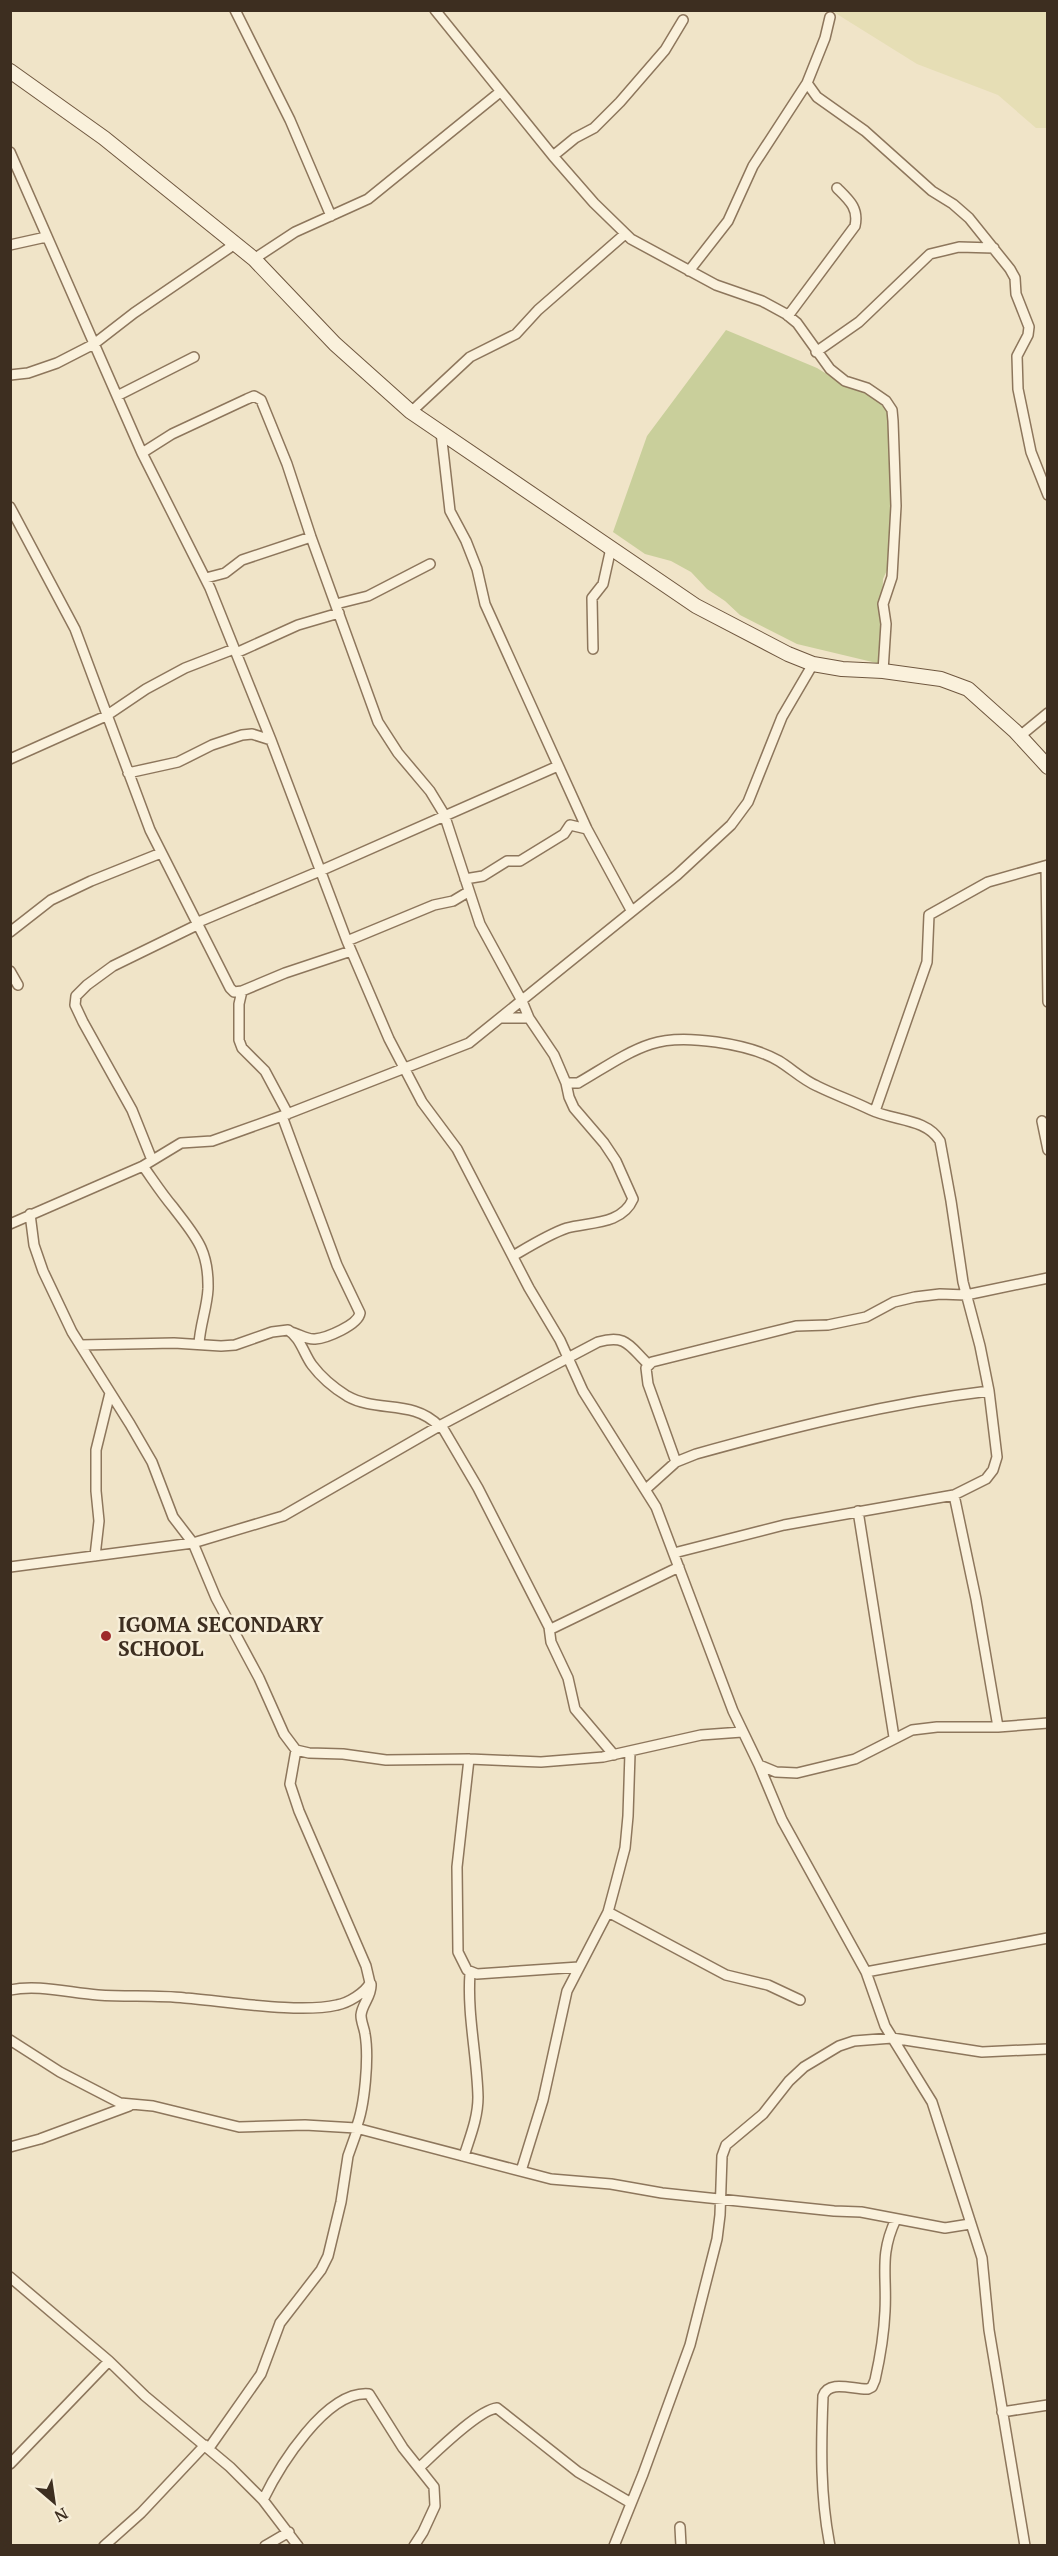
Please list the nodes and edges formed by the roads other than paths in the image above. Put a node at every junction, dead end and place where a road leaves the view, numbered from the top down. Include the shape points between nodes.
1 (235, 10) edge
2 (435, 10) edge
3 (830, 17) dead end
4 (683, 20) dead end
5 (10, 71) edge
6 (807, 83) junction
7 (500, 93) junction
8 (10, 152) edge
9 (553, 156) junction
10 (837, 188) dead end
11 (331, 216) junction
12 (625, 234) junction
13 (46, 237) junction
14 (235, 244) junction
15 (10, 245) edge
16 (993, 249) junction
17 (254, 259) junction
18 (689, 271) junction
19 (788, 316) junction
20 (94, 344) junction
21 (816, 352) junction
22 (194, 357) dead end
23 (10, 375) edge
24 (117, 396) junction
25 (411, 412) junction
26 (441, 432) junction
27 (142, 453) junction
28 (1047, 495) edge
29 (10, 507) edge
30 (311, 537) junction
31 (611, 548) junction
32 (430, 564) dead end
33 (206, 578) junction
34 (337, 609) junction
35 (593, 649) dead end
36 (235, 651) junction
37 (813, 664) junction
38 (883, 671) junction
39 (1047, 713) edge
40 (106, 716) junction
41 (1020, 736) junction
42 (272, 740) junction
43 (10, 759) edge
44 (558, 766) junction
45 (1047, 766) edge
46 (128, 773) junction
47 (444, 814) junction
48 (587, 829) junction
49 (161, 853) junction
50 (1047, 866) edge
51 (320, 871) junction
52 (465, 879) junction
53 (468, 892) junction
54 (631, 910) junction
55 (196, 924) junction
56 (10, 932) edge
57 (349, 946) junction
58 (10, 971) edge
59 (18, 985) dead end
60 (242, 991) junction
61 (522, 1001) junction
62 (1047, 1002) edge
63 (500, 1018) junction
64 (529, 1018) junction
65 (403, 1070) junction
66 (566, 1083) junction
67 (875, 1112) junction
68 (285, 1115) junction
69 (1042, 1121) dead end
70 (1047, 1150) edge
71 (147, 1163) junction
72 (30, 1214) junction
73 (10, 1224) edge
74 (513, 1256) junction
75 (1047, 1278) edge
76 (966, 1295) junction
77 (291, 1332) junction
78 (199, 1344) junction
79 (81, 1346) junction
80 (567, 1358) junction
81 (648, 1365) junction
82 (989, 1391) junction
83 (110, 1393) junction
84 (440, 1426) junction
85 (676, 1462) junction
86 (646, 1489) junction
87 (954, 1495) junction
88 (858, 1511) junction
89 (193, 1544) junction
90 (674, 1553) junction
91 (95, 1556) junction
92 (10, 1567) edge
93 (679, 1567) junction
94 (549, 1628) junction
95 (1047, 1723) edge
96 (998, 1727) junction
97 (742, 1732) junction
98 (894, 1737) junction
99 (296, 1750) junction
100 (630, 1753) junction
101 (614, 1755) junction
102 (469, 1759) junction
103 (759, 1765) junction
104 (608, 1912) junction
105 (1047, 1938) edge
106 (579, 1967) junction
107 (866, 1972) junction
108 (470, 1973) junction
109 (370, 1983) junction
110 (10, 1990) edge
111 (800, 2000) dead end
112 (892, 2038) junction
113 (10, 2040) edge
114 (1047, 2049) edge
115 (131, 2105) junction
116 (357, 2128) junction
117 (11, 2147) edge
118 (464, 2156) junction
119 (521, 2171) junction
120 (720, 2197) junction
121 (896, 2219) junction
122 (970, 2224) junction
123 (10, 2277) edge
124 (109, 2361) junction
125 (1047, 2405) edge
126 (1002, 2412) junction
127 (207, 2447) junction
128 (10, 2464) edge
129 (420, 2468) junction
130 (263, 2500) junction
131 (632, 2502) junction
132 (680, 2527) dead end
133 (289, 2532) junction
134 (104, 2546) edge
135 (265, 2546) edge
136 (298, 2546) edge
137 (414, 2546) edge
138 (614, 2546) edge
139 (681, 2546) edge
140 (830, 2546) edge
141 (1025, 2546) edge

1 - 11 street via 290,120
2 - 7 street
3 - 6 street
4 - 9 street via 665,50 620,102 594,128
5 - 14 main road via 104,138
6 - 16 street via 817,97 865,131 932,191 969,218
6 - 18 street via 753,166 728,222
7 - 9 street
7 - 11 street via 368,199
8 - 13 street
9 - 12 street
10 - 19 street via 855,207 855,226
11 - 17 street via 295,232
12 - 18 street
12 - 25 street via 516,334 470,357
13 - 15 street
13 - 20 street
14 - 17 main road
14 - 20 street
16 - 21 street via 958,247 930,254 860,322
16 - 28 street via 1014,278 1016,294 1027,318 1028,335 1017,356 1018,389 1031,452
17 - 25 main road via 335,344
18 - 19 street
19 - 21 street
20 - 23 street via 57,363
20 - 24 street
21 - 38 street via 845,381 878,394 892,410 896,506 892,577 884,604
22 - 24 street
24 - 27 street
25 - 26 main road
26 - 31 main road
26 - 44 street via 450,511 482,582 485,604
27 - 30 street via 214,414 258,397 287,464
27 - 33 street
29 - 40 street via 68,615
30 - 33 street via 242,560 225,573
30 - 34 street
31 - 35 street via 603,584 592,598
31 - 37 main road via 696,606
32 - 34 street
33 - 36 street
34 - 36 street
34 - 47 street via 378,722
36 - 40 street via 185,668 146,688
36 - 42 street
37 - 38 main road
37 - 54 street via 782,717 748,802 731,825 677,875
38 - 41 main road via 941,679 968,689
39 - 41 street
40 - 43 street
40 - 46 street
41 - 45 main road
42 - 46 street via 242,735 178,762
42 - 51 street
44 - 47 street
44 - 48 street
46 - 49 street
47 - 51 street
47 - 52 street
48 - 52 street via 570,825 564,834 520,861 507,861 483,876
48 - 54 street
49 - 55 street
49 - 56 street via 66,892
50 - 62 street
50 - 67 street via 988,882 929,915 927,963
51 - 55 street
51 - 57 street
52 - 53 street
53 - 57 street
53 - 61 street via 480,924
54 - 61 street
55 - 60 street via 230,988
55 - 71 street via 113,966 76,996 82,1022 132,1110
57 - 60 street
57 - 65 street
58 - 59 street
60 - 68 street via 239,1040 266,1071
61 - 63 street
61 - 64 street
63 - 64 street
63 - 65 street via 462,1048
64 - 66 street via 554,1055
65 - 68 street
65 - 74 street via 457,1149
66 - 67 street via 579,1083 650,1044 667,1040 714,1042 754,1049 817,1087
66 - 74 street via 574,1108 610,1152 633,1199 627,1209 611,1219 568,1228
67 - 76 street via 926,1126 940,1141
68 - 71 street via 212,1141 181,1143
68 - 77 street via 337,1265 360,1313 351,1325 315,1339
69 - 70 street
71 - 72 street
71 - 78 street via 165,1198 194,1232 206,1260 208,1290
72 - 73 street
72 - 79 street via 43,1271
74 - 80 street
75 - 76 street
76 - 81 street via 940,1294 894,1302 866,1317 828,1325 796,1326
76 - 82 street
77 - 78 street via 272,1332 234,1344
77 - 84 street via 312,1365 347,1396 360,1402 416,1411
78 - 79 street
79 - 83 street
80 - 81 street via 613,1338 628,1344
80 - 84 street
80 - 86 street via 583,1391
81 - 85 street via 648,1384
82 - 85 street via 869,1409
82 - 87 street via 997,1457 993,1470 986,1479
83 - 89 street via 152,1462 173,1517
83 - 91 street via 96,1450 99,1521
84 - 89 street via 283,1516
84 - 94 street via 478,1488
85 - 86 street
86 - 90 street
87 - 88 street
87 - 96 street
88 - 90 street
88 - 98 street
89 - 91 street
89 - 99 street via 284,1734
90 - 93 street
91 - 92 street
93 - 94 street
93 - 97 street
94 - 101 street via 576,1709
95 - 96 street
96 - 98 street via 937,1727
97 - 100 street via 701,1735
97 - 103 street
98 - 103 street via 836,1765 787,1774
99 - 102 street via 386,1760
99 - 109 street via 290,1784
100 - 101 street
100 - 104 street via 625,1848
101 - 102 street via 540,1762
102 - 108 street via 457,1867 457,1920 458,1952
103 - 107 street via 791,1839
104 - 106 street
104 - 111 street via 726,1975 768,1985
105 - 107 street
106 - 108 street
106 - 119 street via 567,1991 543,2100
107 - 112 street
108 - 118 street via 468,1996 478,2099
109 - 110 street via 338,2005 319,2008 172,1996
109 - 116 street via 371,1990 362,2007 365,2076
112 - 114 street via 982,2052
112 - 120 street via 869,2038 839,2046 804,2067 763,2114 726,2145
112 - 122 street via 932,2102
113 - 115 street via 106,2097
115 - 116 street via 153,2106 239,2127
115 - 117 street
116 - 118 street
116 - 127 street via 328,2256 280,2323 261,2374
118 - 119 street
119 - 120 street via 551,2179
120 - 121 street
120 - 131 street via 717,2239 690,2345
121 - 122 street via 945,2228
121 - 140 street via 885,2250 885,2309 875,2380 868,2389 830,2387 823,2396 823,2506
122 - 126 street via 982,2258
123 - 124 street
124 - 127 street
124 - 128 street
125 - 126 street
126 - 141 street
127 - 130 street
127 - 134 street
129 - 130 street via 389,2428 373,2397 362,2393 345,2399 312,2428 290,2453
129 - 131 street via 460,2431 497,2408 579,2472
129 - 137 street via 436,2495 435,2506
130 - 133 street
131 - 138 street
132 - 139 street
133 - 135 street
133 - 136 street

